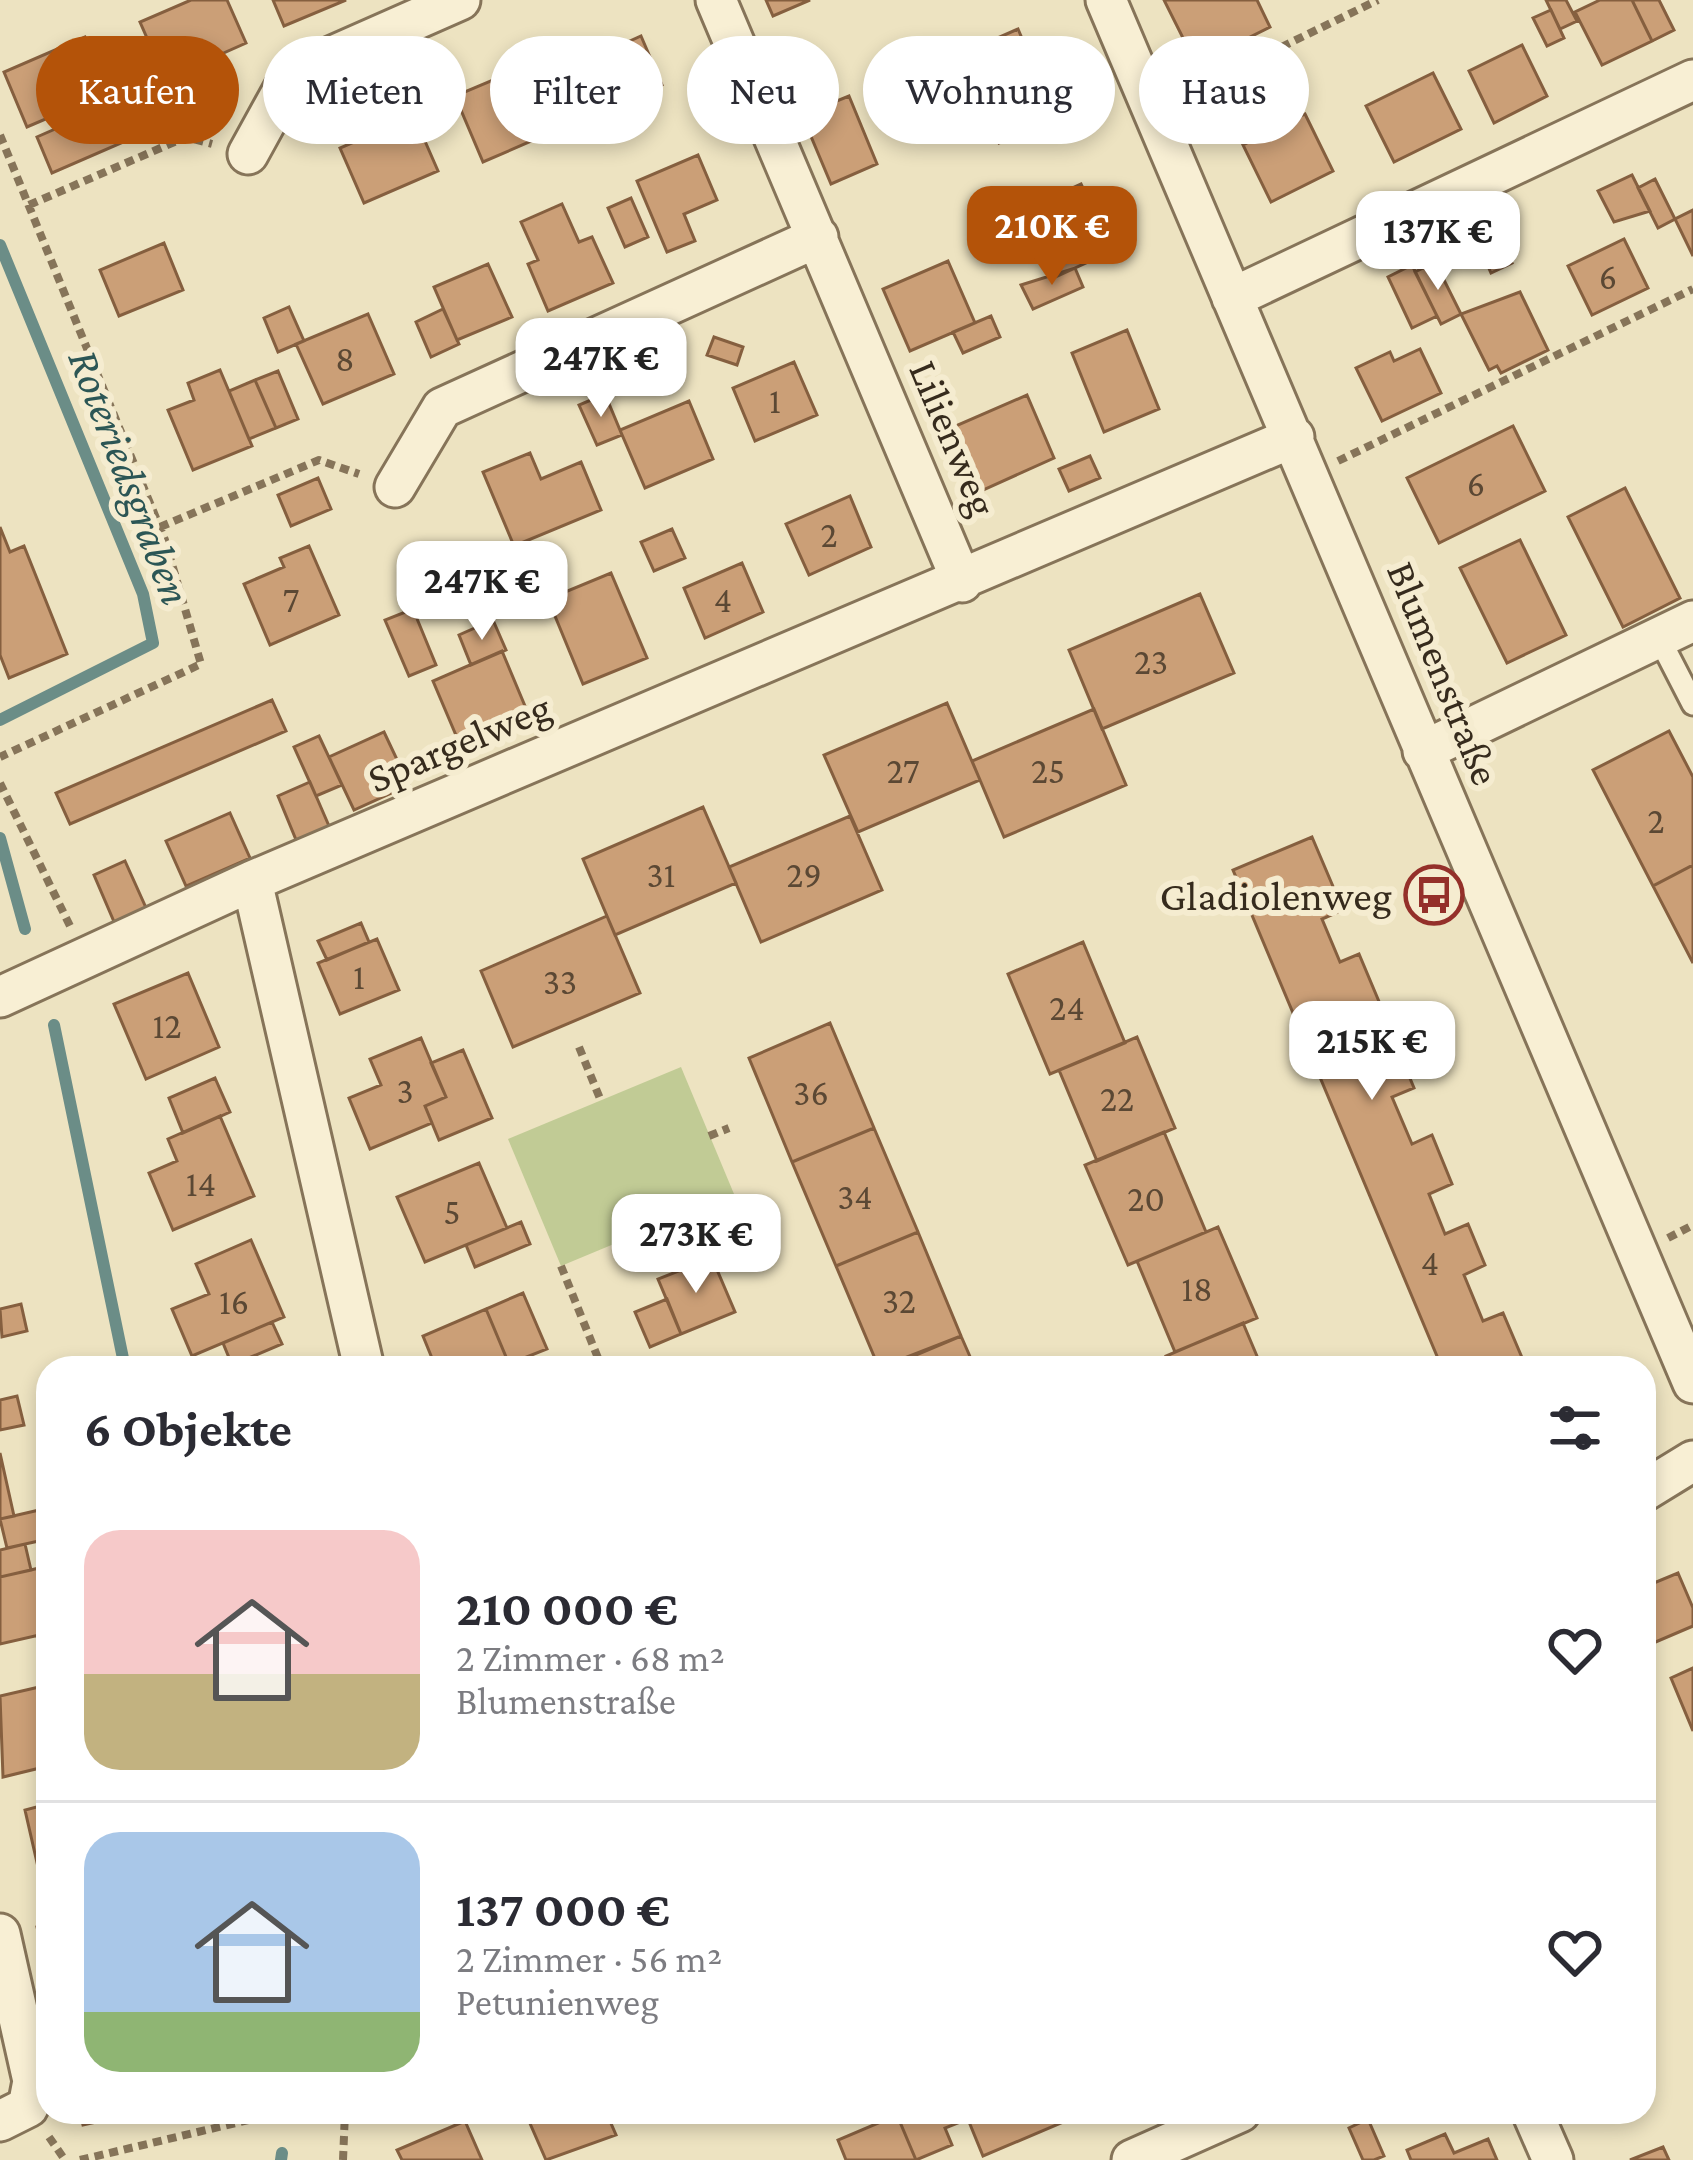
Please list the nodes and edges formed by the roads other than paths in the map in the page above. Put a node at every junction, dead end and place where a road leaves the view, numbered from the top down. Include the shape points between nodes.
1 (460, 0) edge
2 (716, 0) edge
3 (1106, 0) edge
4 (1693, 80) edge
5 (248, 154) dead end
6 (818, 237) junction
7 (1232, 298) junction
8 (1294, 437) junction
9 (395, 487) dead end
10 (962, 582) junction
11 (1676, 629) edge
12 (1693, 704) edge
13 (1424, 752) junction
14 (252, 881) junction
15 (0, 997) edge
16 (361, 1356) edge
17 (1693, 1383) edge
18 (1693, 1461) edge
19 (1656, 1484) edge
20 (0, 1934) edge
21 (0, 2121) edge
22 (1213, 2124) edge
23 (1537, 2124) edge
24 (1132, 2160) edge
25 (1553, 2160) edge

1 - 5 street via 292,74
2 - 6 street, Lilienweg
3 - 7 street, Blumenstraße
4 - 7 street
6 - 9 street via 442,408
6 - 10 street, Lilienweg
7 - 8 street, Blumenstraße
8 - 10 street, Spargelweg
8 - 13 street, Blumenstraße
10 - 14 street, Spargelweg
11 - 12 lane
11 - 13 street
13 - 17 street, Blumenstraße
14 - 15 street, Spargelweg
14 - 16 street
18 - 19 street
20 - 21 street via 33,2081 28,2107
22 - 24 street
23 - 25 street

